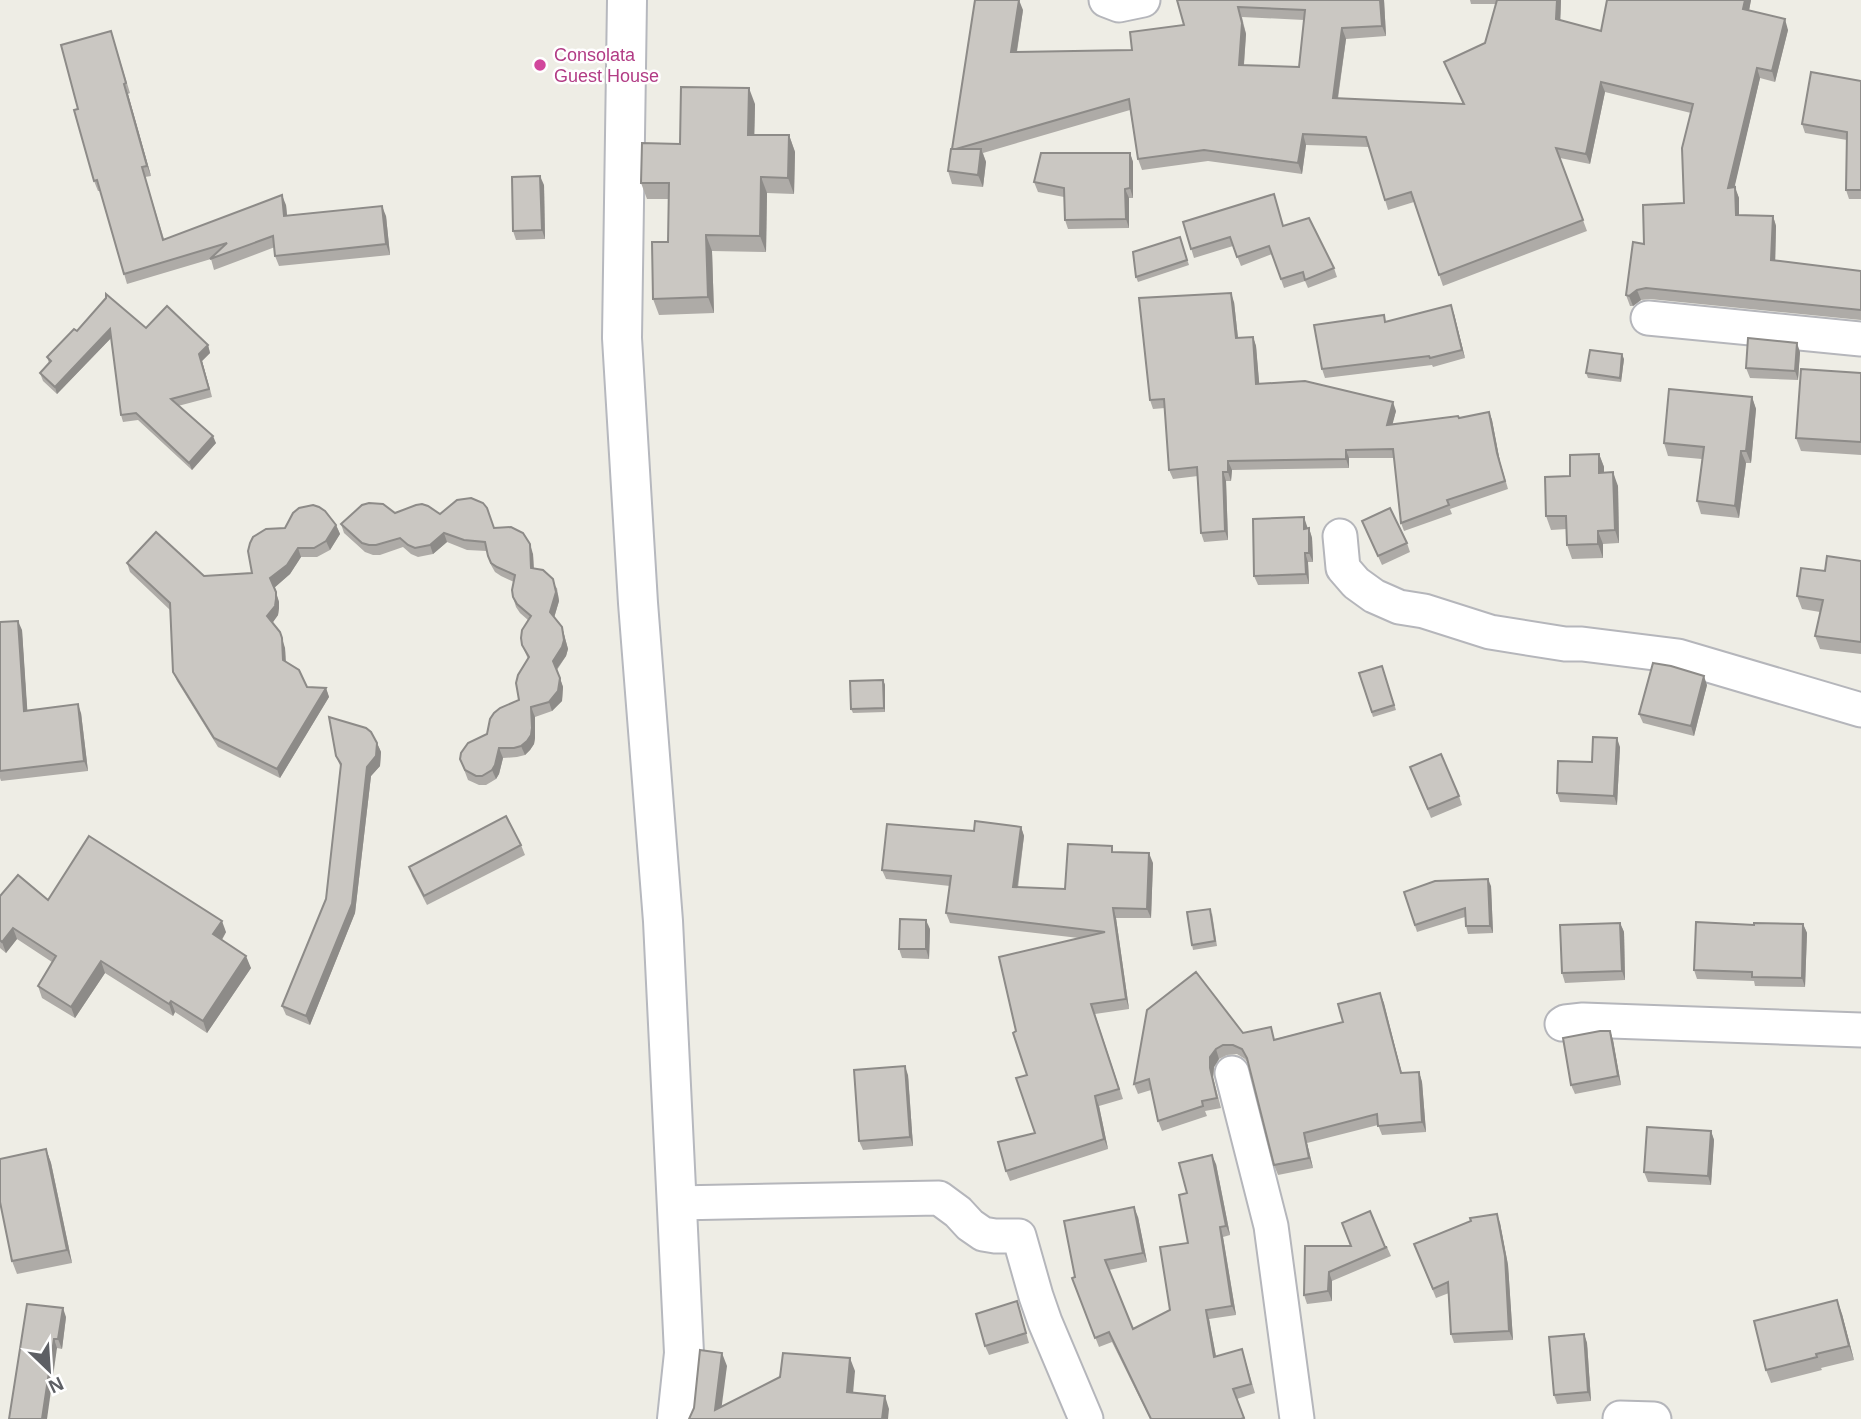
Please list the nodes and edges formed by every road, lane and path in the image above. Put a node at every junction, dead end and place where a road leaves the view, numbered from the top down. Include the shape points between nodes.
1 (627, 0) edge
2 (1106, 0) edge
3 (1143, 0) edge
4 (1648, 318) dead end
5 (1861, 339) edge
6 (1340, 536) dead end
7 (1861, 710) edge
8 (1562, 1024) dead end
9 (1861, 1030) edge
10 (1232, 1073) dead end
11 (676, 1203) junction
12 (1620, 1418) edge
13 (677, 1419) edge
14 (1086, 1419) edge
15 (1297, 1419) edge
16 (1654, 1419) edge

1 - 11 street via 622,338 663,921
2 - 3 street via 1119,5
4 - 5 street
6 - 7 street via 1343,568 1374,596 1399,607 1490,632 1678,656
8 - 9 street via 1583,1020
10 - 15 street via 1271,1226
11 - 13 street via 684,1353
11 - 14 street via 939,1198 983,1234 1019,1236 1045,1322
12 - 16 street

